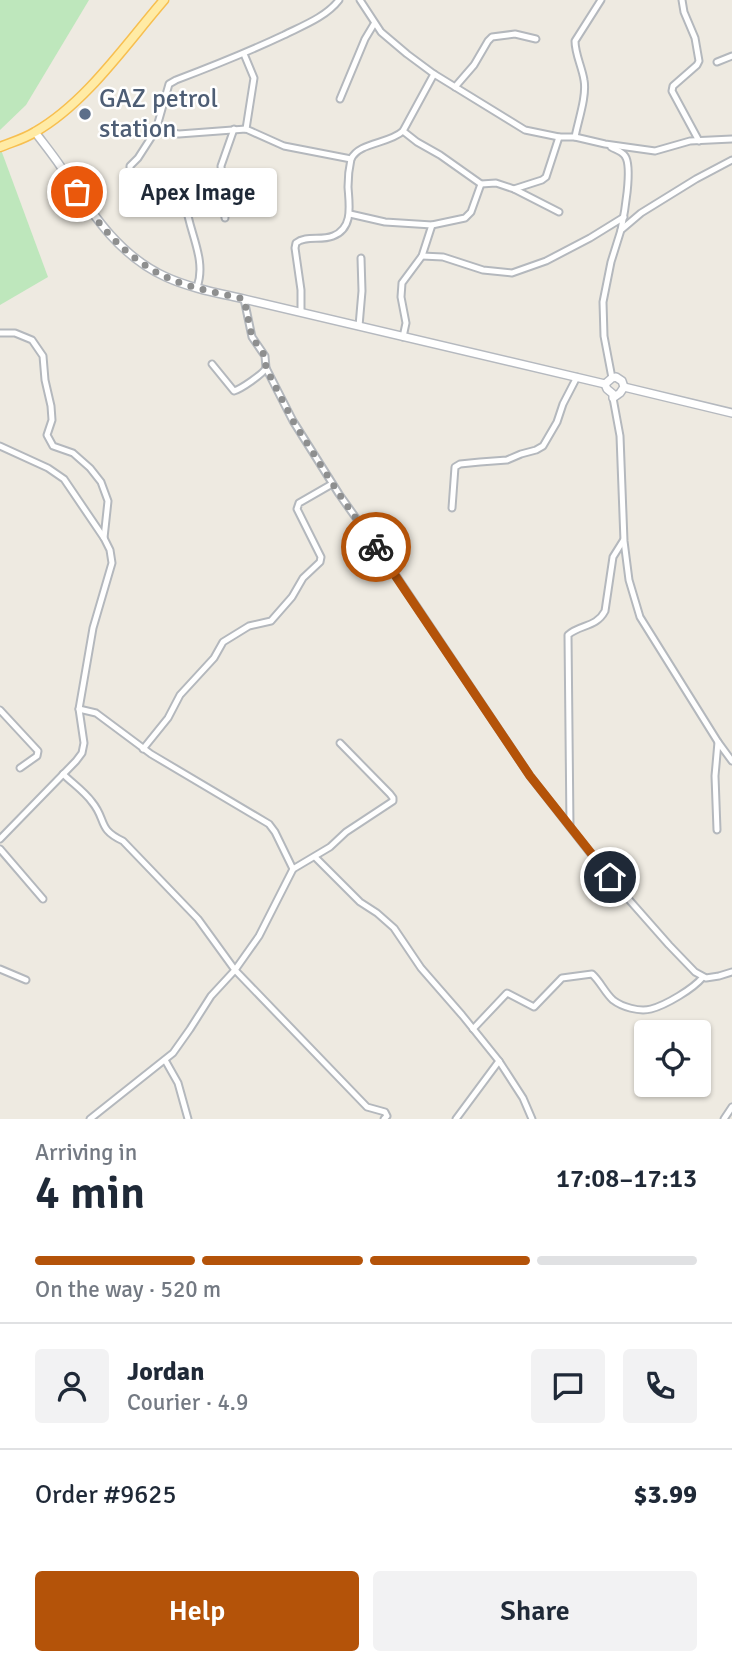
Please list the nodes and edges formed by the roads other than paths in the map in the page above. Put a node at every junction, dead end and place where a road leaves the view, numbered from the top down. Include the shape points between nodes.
1 (164, 0) edge
2 (339, 0) edge
3 (360, 0) edge
4 (601, 0) edge
5 (682, 0) edge
6 (374, 24) junction
7 (536, 39) dead end
8 (244, 54) junction
9 (732, 56) edge
10 (717, 62) dead end
11 (434, 74) junction
12 (455, 87) junction
13 (340, 99) dead end
14 (234, 129) junction
15 (246, 129) junction
16 (156, 130) junction
17 (403, 131) junction
18 (35, 132) junction
19 (559, 137) junction
20 (575, 137) junction
21 (732, 139) edge
22 (699, 141) junction
23 (605, 144) junction
24 (0, 147) edge
25 (351, 159) junction
26 (732, 160) edge
27 (481, 184) junction
28 (514, 189) junction
29 (186, 205) dead end
30 (130, 207) dead end
31 (559, 212) dead end
32 (350, 214) junction
33 (624, 217) junction
34 (225, 218) dead end
35 (432, 225) junction
36 (621, 230) junction
37 (422, 256) junction
38 (361, 258) dead end
39 (197, 287) junction
40 (244, 299) junction
41 (300, 312) junction
42 (359, 326) junction
43 (0, 333) edge
44 (403, 337) junction
45 (212, 364) dead end
46 (266, 368) junction
47 (577, 377) junction
48 (612, 378) junction
49 (605, 384) junction
50 (624, 387) junction
51 (612, 398) junction
52 (732, 414) edge
53 (0, 446) edge
54 (332, 484) junction
55 (452, 508) dead end
56 (104, 538) junction
57 (624, 541) junction
58 (79, 709) junction
59 (0, 710) edge
60 (718, 742) junction
61 (340, 743) dead end
62 (143, 749) junction
63 (732, 761) edge
64 (20, 768) dead end
65 (62, 774) junction
66 (570, 827) junction
67 (717, 830) dead end
68 (0, 839) edge
69 (0, 849) edge
70 (315, 858) junction
71 (293, 869) junction
72 (43, 899) dead end
73 (0, 969) edge
74 (235, 970) junction
75 (732, 972) edge
76 (703, 977) junction
77 (26, 980) dead end
78 (473, 1029) junction
79 (165, 1060) junction
80 (499, 1061) junction
81 (732, 1107) edge
82 (90, 1119) edge
83 (188, 1119) edge
84 (384, 1119) edge
85 (456, 1119) edge
86 (532, 1119) edge
87 (724, 1119) edge

1 - 18 main road via 87,90
2 - 8 street via 304,26
3 - 6 street
4 - 20 street via 575,41 585,86
5 - 22 street via 699,61 671,92
6 - 11 street
6 - 13 street
7 - 12 street via 515,34 492,37
8 - 15 street via 254,78
8 - 16 street via 169,84
9 - 10 street
11 - 12 street
11 - 17 street
12 - 19 street via 525,130
14 - 15 street
14 - 16 street via 178,134
14 - 34 street via 222,166
15 - 25 street via 285,146
16 - 30 street via 130,166
17 - 25 street via 357,150
17 - 27 street
18 - 24 main road
18 - 39 street via 88,208 131,256 167,278
19 - 20 street
19 - 28 street via 546,177
20 - 23 street
21 - 22 street
22 - 23 street via 655,151
23 - 33 street via 622,152 628,163
25 - 32 street
26 - 36 street via 641,213
27 - 28 street
27 - 35 street via 468,216
28 - 31 street
29 - 39 street via 198,250
32 - 35 street
32 - 41 street via 336,235 296,243
33 - 36 street
33 - 37 street via 546,261 512,273
35 - 37 street
36 - 48 street via 603,302
37 - 44 street via 400,291
38 - 42 street
39 - 40 street
40 - 41 street
40 - 46 street via 252,337 265,356
41 - 42 street
42 - 44 street
43 - 56 street via 33,340 43,356 52,420 47,435 53,446 73,453 101,482 108,501
44 - 47 street
45 - 46 street via 234,391
46 - 54 street
47 - 49 street
47 - 55 street via 543,446 507,460 455,467
48 - 49 street
48 - 50 street via 619,378
49 - 51 street
50 - 51 street
50 - 52 street
51 - 57 street via 620,436
53 - 56 street via 64,479
54 - 62 street via 297,507 320,562 271,621 249,626 223,642
54 - 66 street via 530,776
56 - 58 street via 111,563 93,628
57 - 60 street via 640,617
57 - 66 street via 613,557 602,617 568,635
58 - 62 street via 96,713
58 - 65 street via 85,743 82,753
59 - 64 street via 38,751
60 - 63 street
60 - 67 street
61 - 70 street via 393,802
62 - 71 street via 270,824
65 - 68 street
65 - 74 street via 91,800 108,833 123,841 198,919
66 - 76 street via 660,936
69 - 72 street
70 - 71 street
70 - 78 street via 394,928
71 - 74 street via 259,936
73 - 77 street
74 - 79 street
74 - 84 street via 367,1107 386,1112
75 - 76 street
76 - 78 street via 687,992 650,1009 639,1009 613,1000 592,974 566,977 534,1007 507,993
78 - 80 street
79 - 82 street
79 - 83 street via 178,1083
80 - 85 street
80 - 86 street
81 - 87 street

